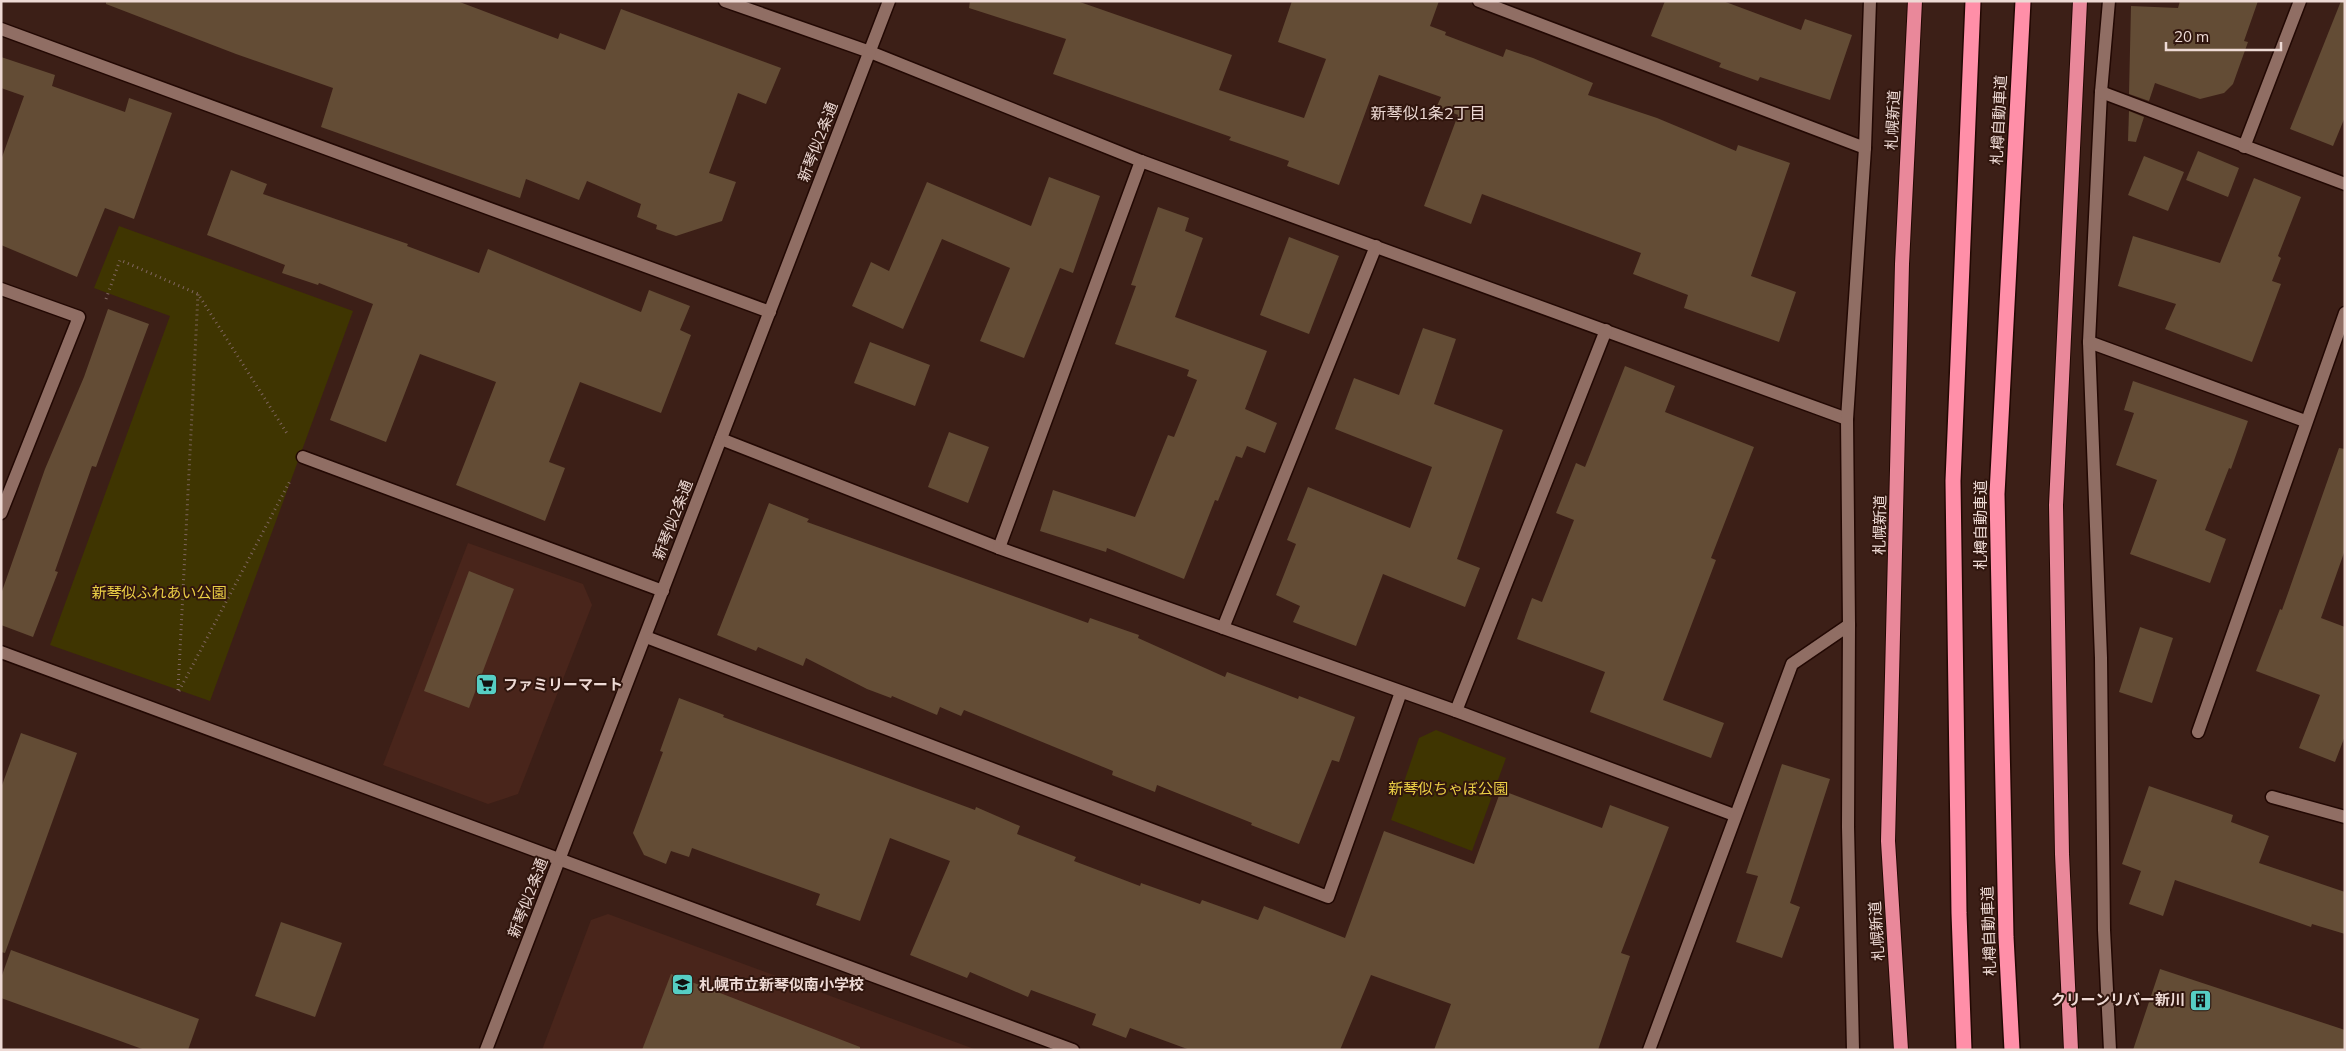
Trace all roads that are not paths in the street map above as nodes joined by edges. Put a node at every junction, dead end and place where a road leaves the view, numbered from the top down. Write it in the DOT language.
graph roads {
  1 [pos="725,1"];
  2 [pos="889,1"];
  3 [pos="1479,1"];
  4 [pos="1870,1"];
  5 [pos="1915,1"];
  6 [pos="1973,1"];
  7 [pos="2022,1"];
  8 [pos="2080,1"];
  9 [pos="2109,1"];
  10 [pos="2300,1"];
  11 [pos="1,29"];
  12 [pos="870,52"];
  13 [pos="2101,92"];
  14 [pos="2244,147"];
  15 [pos="1865,148"];
  16 [pos="1141,161"];
  17 [pos="2345,184"];
  18 [pos="1376,246"];
  19 [pos="1,289"];
  20 [pos="770,312"];
  21 [pos="2345,313"];
  22 [pos="1606,330"];
  23 [pos="2089,342"];
  24 [pos="1847,418"];
  25 [pos="2305,421"];
  26 [pos="721,439"];
  27 [pos="302,457"];
  28 [pos="1,513"];
  29 [pos="998,548"];
  30 [pos="663,591"];
  31 [pos="1850,625"];
  32 [pos="1223,628"];
  33 [pos="646,637"];
  34 [pos="1,652"];
  35 [pos="1401,692"];
  36 [pos="1456,711"];
  37 [pos="2198,732"];
  38 [pos="2272,797"];
  39 [pos="1734,816"];
  40 [pos="2345,817"];
  41 [pos="560,860"];
  42 [pos="486,1050"];
  43 [pos="1073,1050"];
  44 [pos="1649,1050"];
  45 [pos="1854,1050"];
  46 [pos="1901,1050"];
  47 [pos="1964,1050"];
  48 [pos="2012,1050"];
  49 [pos="2071,1050"];
  50 [pos="2110,1050"];
  1 -- 12 [label="street"];
  2 -- 12 [label="street, 新琴似2条通"];
  3 -- 15 [label="street"];
  4 -- 15 [label="street"];
  5 -- 46 [label="highway, 札幌新道"];
  6 -- 47 [label="highway, 札樽自動車道"];
  7 -- 48 [label="highway, 札樽自動車道"];
  8 -- 49 [label="highway"];
  9 -- 13 [label="street"];
  10 -- 14 [label="street"];
  11 -- 20 [label="street"];
  12 -- 16 [label="street"];
  12 -- 20 [label="street, 新琴似2条通"];
  13 -- 14 [label="street"];
  13 -- 23 [label="street"];
  14 -- 17 [label="street"];
  15 -- 24 [label="street"];
  16 -- 18 [label="street"];
  16 -- 29 [label="street"];
  18 -- 22 [label="street"];
  18 -- 32 [label="street"];
  19 -- 28 [label="street"];
  20 -- 26 [label="street, 新琴似2条通"];
  21 -- 25 [label="street"];
  22 -- 24 [label="street"];
  22 -- 36 [label="street"];
  23 -- 25 [label="street"];
  23 -- 50 [label="street"];
  24 -- 31 [label="street"];
  25 -- 37 [label="street"];
  26 -- 29 [label="street"];
  26 -- 30 [label="street, 新琴似2条通"];
  27 -- 30 [label="street"];
  29 -- 32 [label="street"];
  30 -- 33 [label="street, 新琴似2条通"];
  31 -- 39 [label="street"];
  31 -- 45 [label="street"];
  32 -- 35 [label="street"];
  33 -- 35 [label="street"];
  33 -- 41 [label="street, 新琴似2条通"];
  34 -- 41 [label="street"];
  35 -- 36 [label="street"];
  36 -- 39 [label="street"];
  38 -- 40 [label="street"];
  39 -- 44 [label="street"];
  41 -- 42 [label="street, 新琴似2条通"];
  41 -- 43 [label="street"];
}
